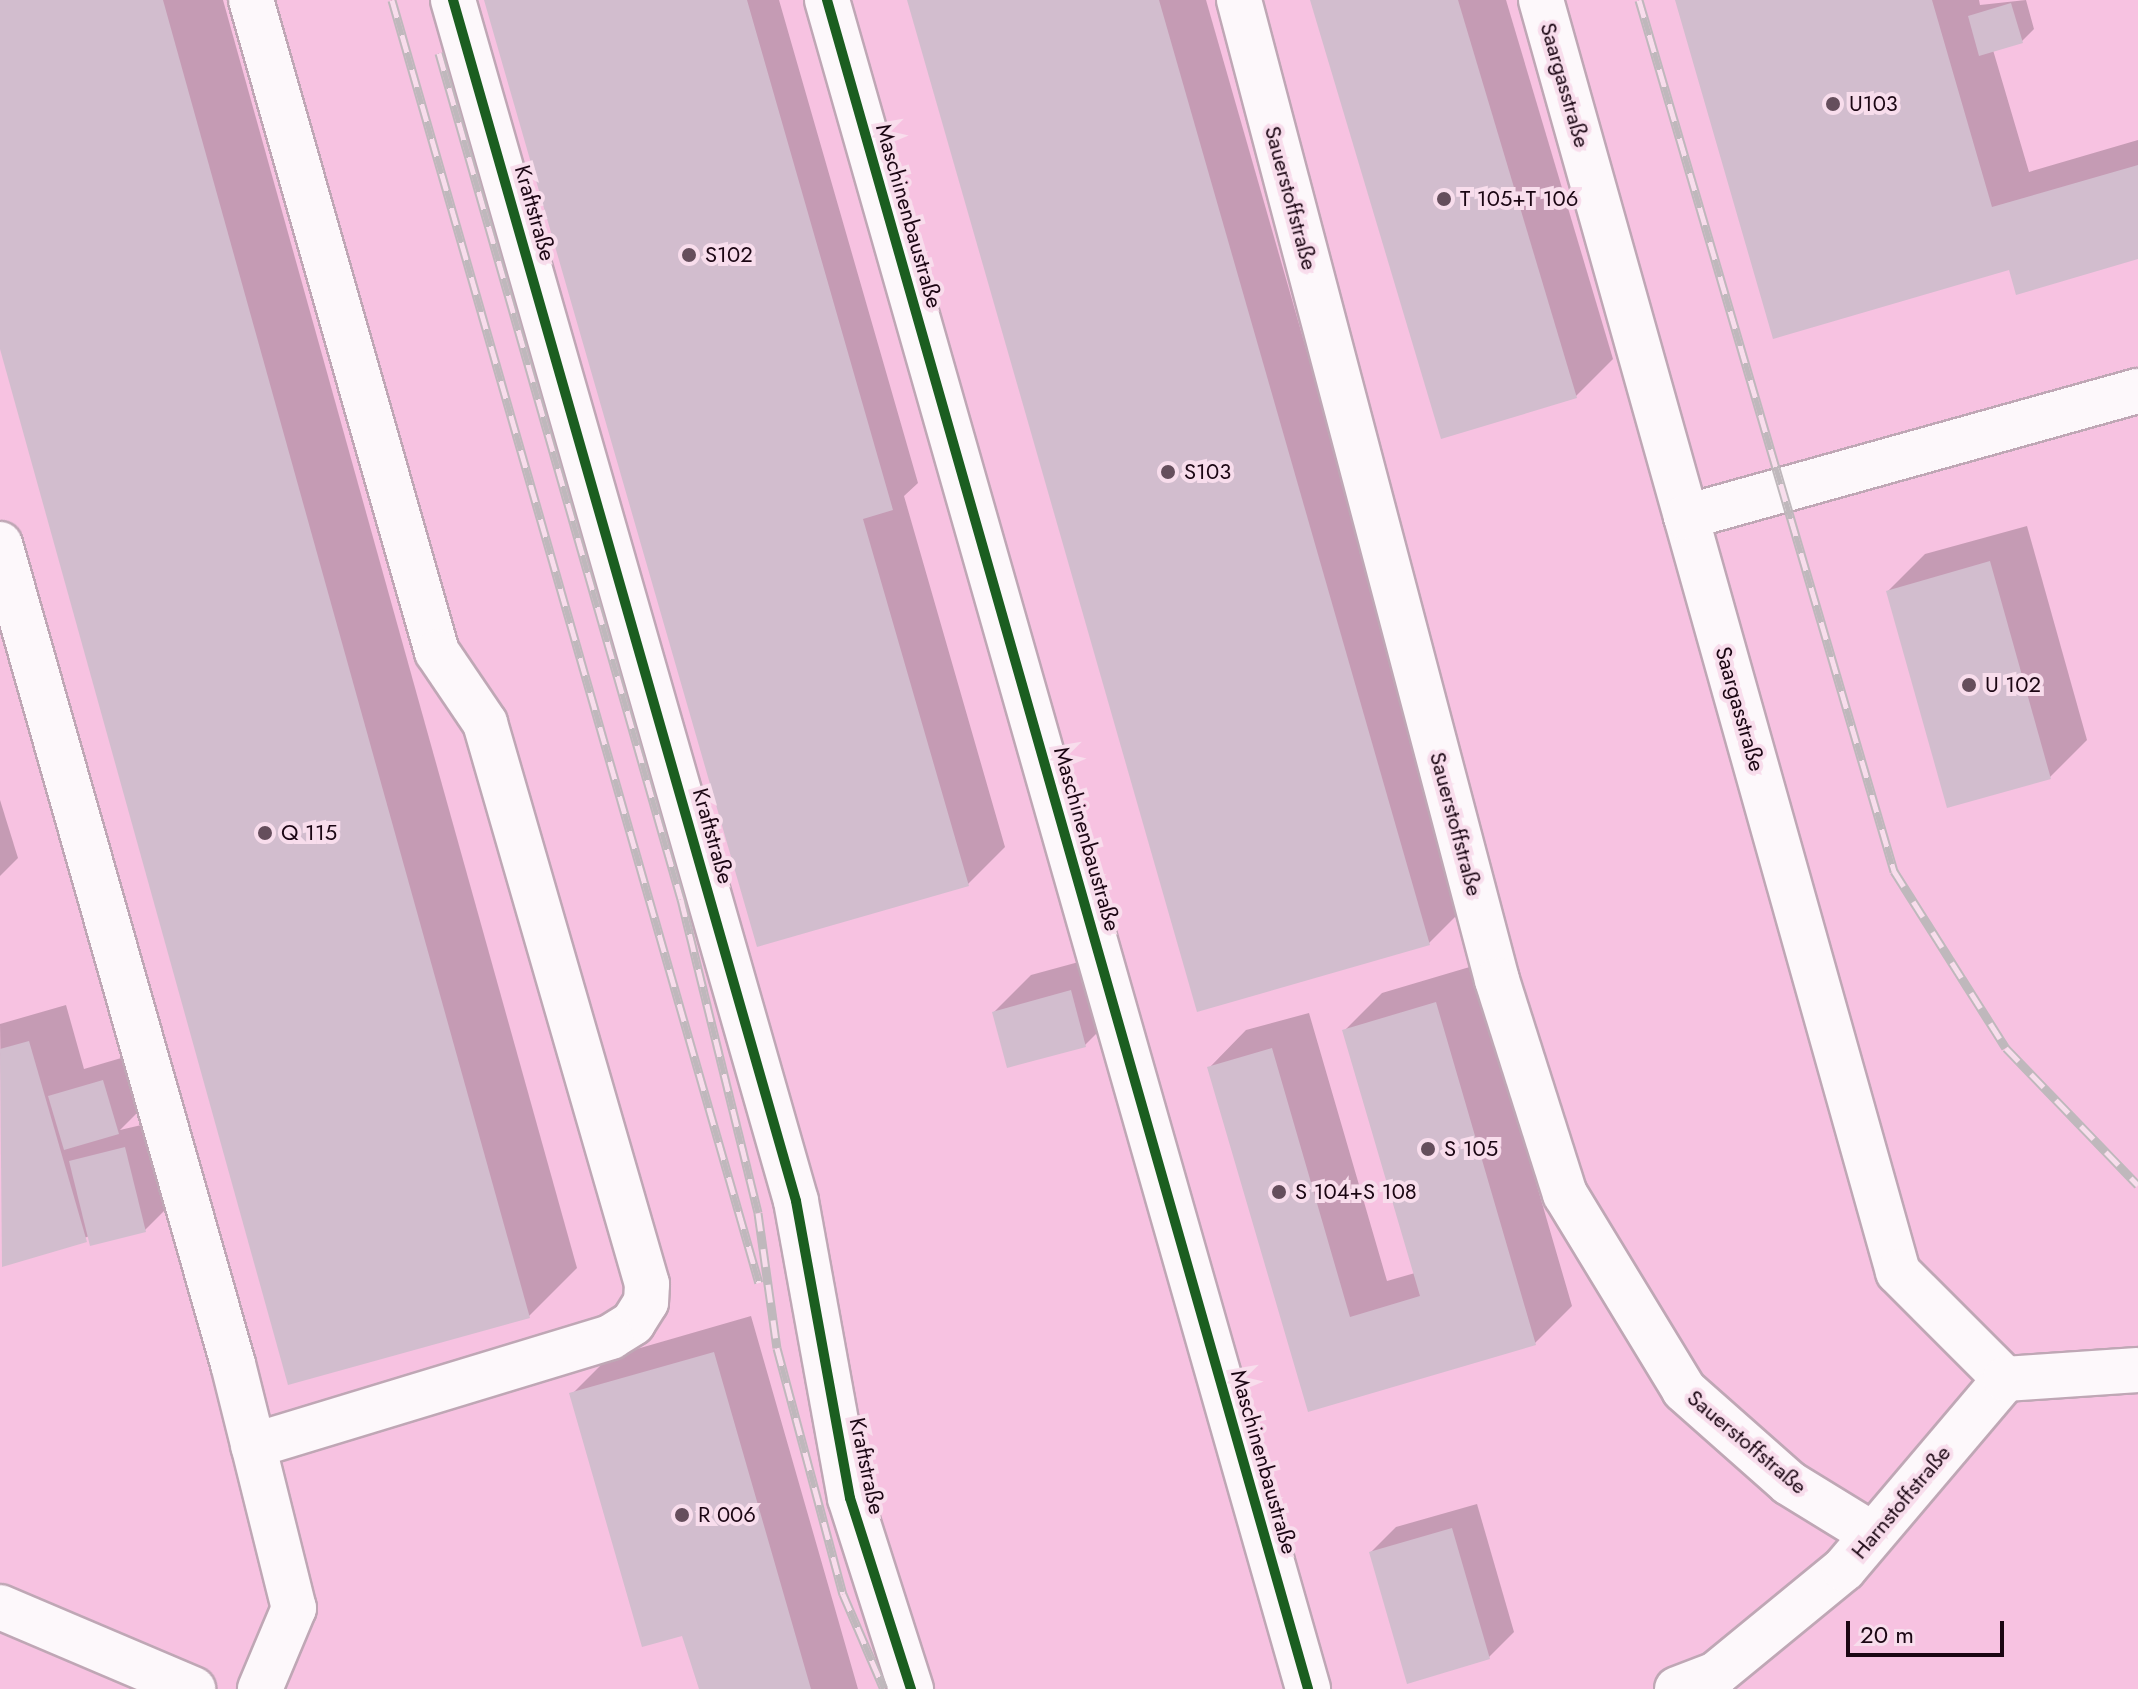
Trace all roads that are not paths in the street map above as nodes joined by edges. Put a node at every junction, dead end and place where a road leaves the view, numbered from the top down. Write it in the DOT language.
graph roads {
  1 [pos="251,0"];
  2 [pos="453,0"];
  3 [pos="827,0"];
  4 [pos="1239,0"];
  5 [pos="1541,0"];
  6 [pos="2138,391"];
  7 [pos="1686,517"];
  8 [pos="0,544"];
  9 [pos="2138,1370"];
  10 [pos="2005,1379"];
  11 [pos="253,1446"];
  12 [pos="1872,1534"];
  13 [pos="0,1607"];
  14 [pos="193,1689"];
  15 [pos="260,1689"];
  16 [pos="911,1689"];
  17 [pos="1308,1689"];
  18 [pos="1677,1689"];
  1 -- 11 [label="street"];
  2 -- 16 [label="street, Kraftstraße"];
  3 -- 17 [label="street, Maschinenbaustraße"];
  4 -- 12 [label="street, Sauerstoffstraße"];
  5 -- 7 [label="street, Saargasstraße"];
  6 -- 7 [label="street"];
  7 -- 10 [label="street, Saargasstraße"];
  8 -- 11 [label="street"];
  9 -- 10 [label="street"];
  10 -- 12 [label="street, Harnstoffstraße"];
  11 -- 15 [label="street"];
  12 -- 18 [label="street, Harnstoffstraße"];
  13 -- 14 [label="street"];
}
